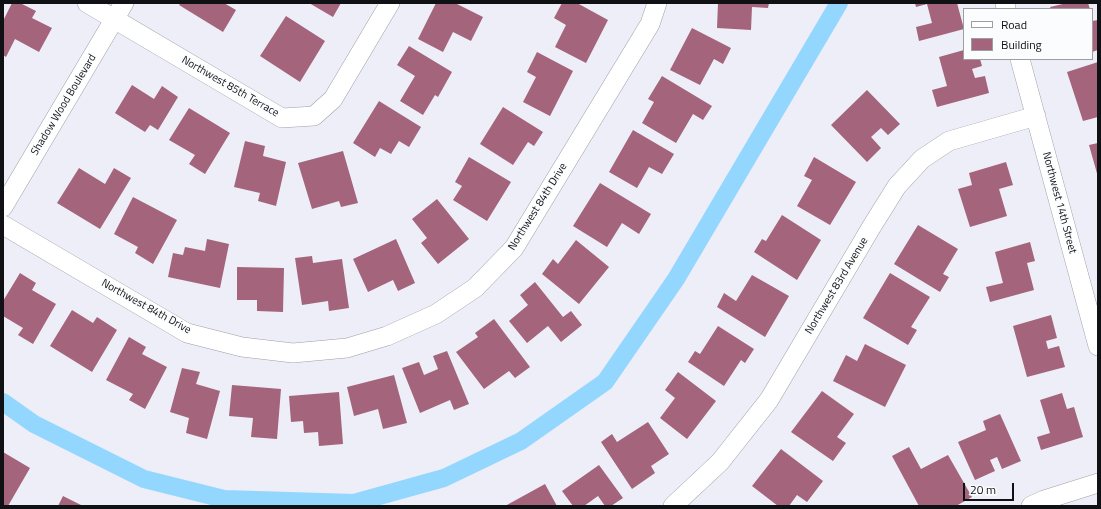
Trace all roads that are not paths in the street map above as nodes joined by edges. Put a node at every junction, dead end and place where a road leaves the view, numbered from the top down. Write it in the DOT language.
graph roads {
  1 [pos="86,3"];
  2 [pos="124,3"];
  3 [pos="390,3"];
  4 [pos="657,3"];
  5 [pos="114,20"];
  6 [pos="1020,60"];
  7 [pos="1036,116"];
  8 [pos="3,207"];
  9 [pos="3,225"];
  10 [pos="1098,346"];
  11 [pos="1098,483"];
  12 [pos="673,506"];
  13 [pos="1031,506"];
  1 -- 5 [label="street, Northwest 85th Terrace"];
  2 -- 5 [label="street, Shadow Wood Boulevard"];
  3 -- 5 [label="street, Northwest 85th Terrace"];
  4 -- 9 [label="street, Northwest 84th Drive"];
  5 -- 8 [label="street, Shadow Wood Boulevard"];
  6 -- 7 [label="street, Northwest 14th Street"];
  7 -- 10 [label="street, Northwest 14th Street"];
  7 -- 12 [label="street, Northwest 83rd Avenue"];
  11 -- 13 [label="street"];
}
